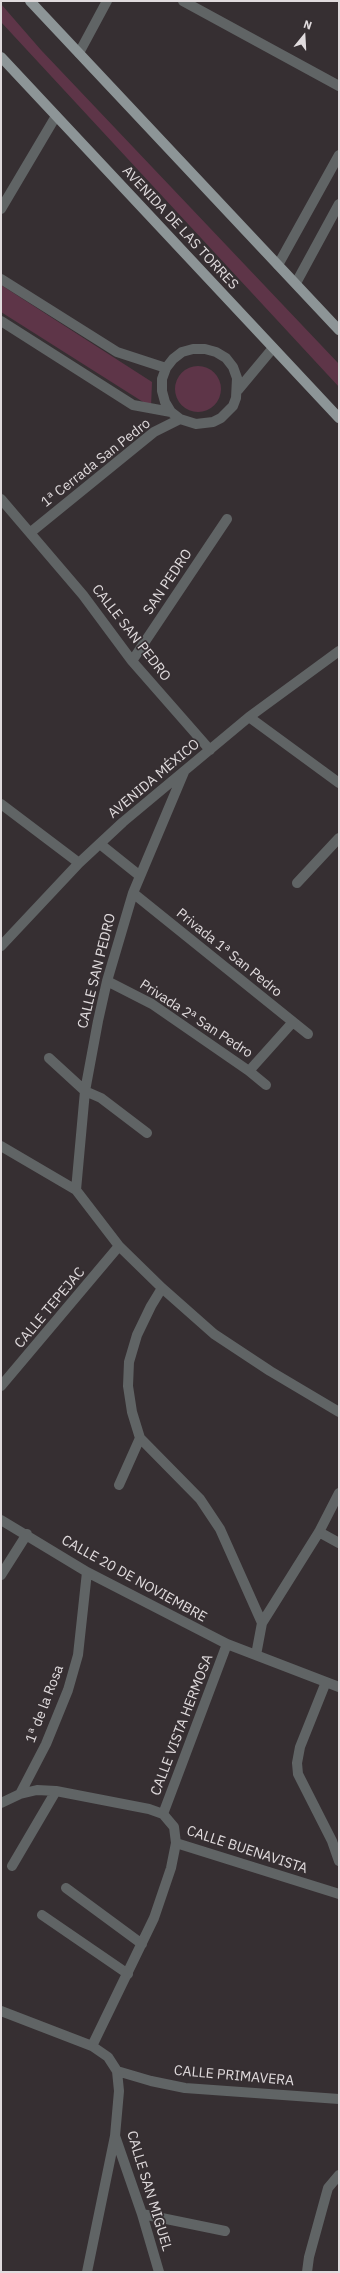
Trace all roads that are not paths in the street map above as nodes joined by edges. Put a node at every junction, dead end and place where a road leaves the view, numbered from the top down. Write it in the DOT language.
graph roads {
  1 [pos="30,1"];
  2 [pos="107,1"];
  3 [pos="183,1"];
  4 [pos="79,53"];
  5 [pos="1,57"];
  6 [pos="339,86"];
  7 [pos="56,116"];
  8 [pos="339,155"];
  9 [pos="339,204"];
  10 [pos="1,209"];
  11 [pos="336,216"];
  12 [pos="278,265"];
  13 [pos="1,279"];
  14 [pos="296,284"];
  15 [pos="1,321"];
  16 [pos="339,330"];
  17 [pos="273,348"];
  18 [pos="166,368"];
  19 [pos="238,390"];
  20 [pos="171,412"];
  21 [pos="339,418"];
  22 [pos="180,419"];
  23 [pos="1,499"];
  24 [pos="227,518"];
  25 [pos="31,532"];
  26 [pos="339,651"];
  27 [pos="132,661"];
  28 [pos="249,717"];
  29 [pos="210,750"];
  30 [pos="185,770"];
  31 [pos="339,783"];
  32 [pos="1,804"];
  33 [pos="339,838"];
  34 [pos="100,844"];
  35 [pos="79,864"];
  36 [pos="140,876"];
  37 [pos="298,883"];
  38 [pos="133,893"];
  39 [pos="1,946"];
  40 [pos="107,981"];
  41 [pos="292,1023"];
  42 [pos="308,1034"];
  43 [pos="49,1058"];
  44 [pos="249,1071"];
  45 [pos="266,1085"];
  46 [pos="85,1091"];
  47 [pos="147,1133"];
  48 [pos="1,1146"];
  49 [pos="76,1190"];
  50 [pos="119,1246"];
  51 [pos="162,1288"];
  52 [pos="2,1382"];
  53 [pos="339,1412"];
  54 [pos="140,1438"];
  55 [pos="119,1485"];
  56 [pos="339,1493"];
  57 [pos="1,1520"];
  58 [pos="319,1532"];
  59 [pos="27,1534"];
  60 [pos="339,1543"];
  61 [pos="88,1572"];
  62 [pos="1,1576"];
  63 [pos="262,1623"];
  64 [pos="227,1644"];
  65 [pos="256,1655"];
  66 [pos="326,1682"];
  67 [pos="339,1687"];
  68 [pos="56,1791"];
  69 [pos="20,1794"];
  70 [pos="1,1803"];
  71 [pos="163,1814"];
  72 [pos="176,1843"];
  73 [pos="339,1861"];
  74 [pos="12,1866"];
  75 [pos="66,1888"];
  76 [pos="339,1894"];
  77 [pos="42,1915"];
  78 [pos="142,1944"];
  79 [pos="128,1974"];
  80 [pos="1,2011"];
  81 [pos="92,2046"];
  82 [pos="117,2071"];
  83 [pos="339,2099"];
  84 [pos="115,2136"];
  85 [pos="339,2175"];
  86 [pos="142,2214"];
  87 [pos="225,2231"];
  88 [pos="87,2272"];
  89 [pos="159,2272"];
  90 [pos="307,2272"];
  1 -- 4 [label="main road"];
  2 -- 4 [label="street"];
  3 -- 6 [label="street"];
  4 -- 12 [label="main road"];
  5 -- 7 [label="main road, AVENIDA DE LAS TORRES"];
  7 -- 10 [label="street"];
  7 -- 17 [label="main road, AVENIDA DE LAS TORRES"];
  8 -- 12 [label="street"];
  9 -- 11 [label="street"];
  11 -- 14 [label="street"];
  12 -- 14 [label="main road"];
  13 -- 18 [label="street"];
  14 -- 16 [label="main road"];
  15 -- 20 [label="street"];
  17 -- 19 [label="street"];
  17 -- 21 [label="main road, AVENIDA DE LAS TORRES"];
  18 -- 19 [label="street"];
  18 -- 20 [label="street"];
  19 -- 22 [label="street"];
  20 -- 22 [label="street"];
  22 -- 25 [label="street, 1ª Cerrada San Pedro"];
  23 -- 25 [label="street, CALLE SAN PEDRO"];
  24 -- 27 [label="street, SAN PEDRO"];
  25 -- 27 [label="street, CALLE SAN PEDRO"];
  26 -- 28 [label="street, AVENIDA MÉXICO"];
  27 -- 29 [label="street, CALLE SAN PEDRO"];
  28 -- 29 [label="street, AVENIDA MÉXICO"];
  28 -- 31 [label="street"];
  29 -- 30 [label="street, AVENIDA MÉXICO"];
  30 -- 34 [label="street, AVENIDA MÉXICO"];
  30 -- 36 [label="street, CALLE SAN PEDRO"];
  32 -- 35 [label="street"];
  33 -- 37 [label="street"];
  34 -- 35 [label="street, AVENIDA MÉXICO"];
  34 -- 36 [label="street"];
  35 -- 39 [label="street, AVENIDA MÉXICO"];
  36 -- 38 [label="street, CALLE SAN PEDRO"];
  38 -- 40 [label="street, CALLE SAN PEDRO"];
  38 -- 41 [label="street, Privada 1ª San Pedro"];
  40 -- 44 [label="street, Privada 2ª San Pedro"];
  40 -- 46 [label="street, CALLE SAN PEDRO"];
  41 -- 42 [label="street, Privada 1ª San Pedro"];
  41 -- 44 [label="street"];
  43 -- 46 [label="street"];
  44 -- 45 [label="street, Privada 2ª San Pedro"];
  46 -- 47 [label="street"];
  46 -- 49 [label="street, CALLE SAN PEDRO"];
  48 -- 49 [label="street"];
  49 -- 50 [label="street"];
  50 -- 51 [label="street"];
  50 -- 52 [label="street, CALLE TEPEJAC"];
  51 -- 53 [label="street"];
  51 -- 54 [label="street"];
  54 -- 55 [label="street"];
  54 -- 63 [label="street"];
  56 -- 58 [label="street"];
  57 -- 59 [label="street, CALLE 20 DE NOVIEMBRE"];
  58 -- 60 [label="street"];
  58 -- 63 [label="street"];
  59 -- 61 [label="street, CALLE 20 DE NOVIEMBRE"];
  59 -- 62 [label="street"];
  61 -- 64 [label="street, CALLE 20 DE NOVIEMBRE"];
  61 -- 69 [label="street, 1ª de la Rosa"];
  63 -- 65 [label="street"];
  64 -- 65 [label="street, CALLE 20 DE NOVIEMBRE"];
  64 -- 71 [label="street, CALLE VISTA HERMOSA"];
  65 -- 66 [label="street, CALLE 20 DE NOVIEMBRE"];
  66 -- 67 [label="street, CALLE 20 DE NOVIEMBRE"];
  66 -- 73 [label="street"];
  68 -- 69 [label="street"];
  68 -- 71 [label="street"];
  68 -- 74 [label="street"];
  69 -- 70 [label="street"];
  71 -- 72 [label="street, CALLE BUENAVISTA"];
  72 -- 76 [label="street, CALLE BUENAVISTA"];
  72 -- 78 [label="street"];
  75 -- 78 [label="street"];
  77 -- 79 [label="street"];
  78 -- 79 [label="street"];
  79 -- 81 [label="street"];
  80 -- 81 [label="street"];
  81 -- 82 [label="street"];
  82 -- 83 [label="street, CALLE PRIMAVERA"];
  82 -- 84 [label="street, CALLE SAN MIGUEL"];
  84 -- 86 [label="street, CALLE SAN MIGUEL"];
  84 -- 88 [label="street"];
  85 -- 90 [label="street"];
  86 -- 87 [label="street"];
  86 -- 89 [label="street, CALLE SAN MIGUEL"];
}
